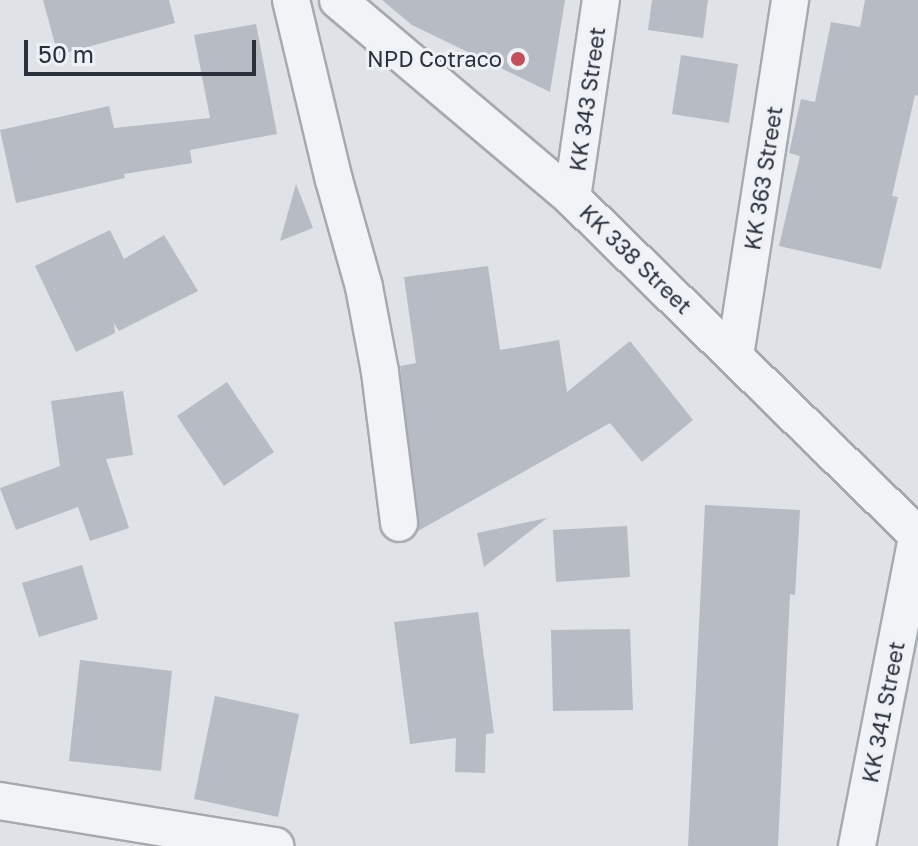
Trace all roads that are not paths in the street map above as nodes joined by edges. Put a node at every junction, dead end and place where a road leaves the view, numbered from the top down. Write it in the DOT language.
graph roads {
  1 [pos="291,0"];
  2 [pos="338,0"];
  3 [pos="601,0"];
  4 [pos="790,0"];
  5 [pos="572,198"];
  6 [pos="735,356"];
  7 [pos="399,523"];
  8 [pos="918,533"];
  9 [pos="0,801"];
  10 [pos="275,846"];
  11 [pos="857,846"];
  1 -- 7 [label="street"];
  2 -- 5 [label="street, KK 338 Street"];
  3 -- 5 [label="street, KK 343 Street"];
  4 -- 6 [label="street, KK 363 Street"];
  5 -- 6 [label="street, KK 338 Street"];
  6 -- 8 [label="street, KK 338 Street"];
  8 -- 11 [label="street, KK 341 Street"];
  9 -- 10 [label="street"];
}
